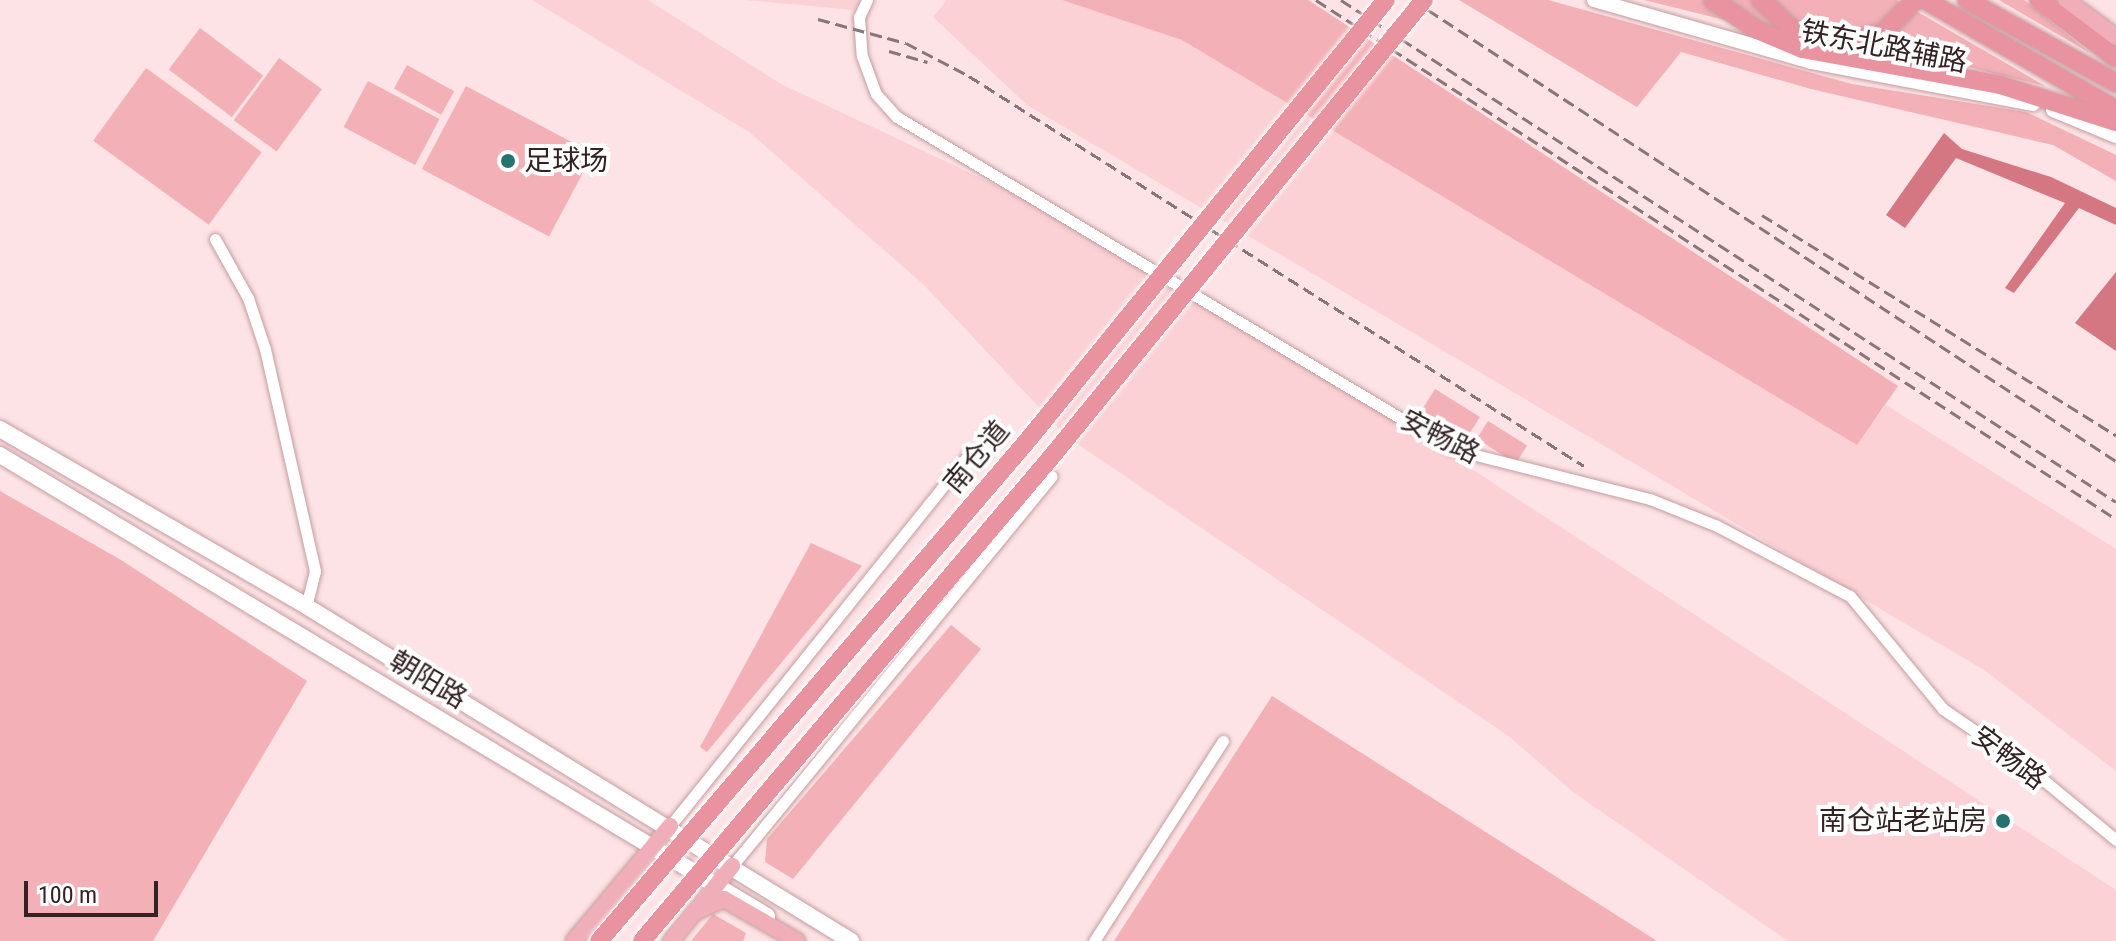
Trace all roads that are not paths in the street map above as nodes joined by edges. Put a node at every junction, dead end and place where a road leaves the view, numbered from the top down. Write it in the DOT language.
graph roads {
  1 [pos="867,0"];
  2 [pos="1386,0"];
  3 [pos="1424,0"];
  4 [pos="1437,0"];
  5 [pos="1594,0"];
  6 [pos="1713,0"];
  7 [pos="1761,0"];
  8 [pos="1915,0"];
  9 [pos="1925,0"];
  10 [pos="1967,0"];
  11 [pos="2039,0"];
  12 [pos="2066,0"];
  13 [pos="1409,20"];
  14 [pos="2116,37"];
  15 [pos="2116,58"];
  16 [pos="2116,83"];
  17 [pos="2116,110"];
  18 [pos="2116,122"];
  19 [pos="2116,136"];
  20 [pos="215,239"];
  21 [pos="0,429"];
  22 [pos="972,450"];
  23 [pos="0,455"];
  24 [pos="1052,476"];
  25 [pos="175,531"];
  26 [pos="162,552"];
  27 [pos="306,606"];
  28 [pos="1223,741"];
  29 [pos="670,826"];
  30 [pos="2116,840"];
  31 [pos="654,844"];
  32 [pos="732,866"];
  33 [pos="718,884"];
  34 [pos="695,912"];
  35 [pos="574,941"];
  36 [pos="599,941"];
  37 [pos="642,941"];
  38 [pos="671,941"];
  39 [pos="797,941"];
  40 [pos="805,941"];
  41 [pos="851,941"];
  42 [pos="1094,941"];
  1 -- 30 [label="street, 安畅路"];
  2 -- 36 [label="highway, 南仓道, bridge"];
  3 -- 13 [label="highway, bridge"];
  4 -- 13 [label="highway, bridge"];
  5 -- 19 [label="street, 铁东北路辅路"];
  6 -- 18 [label="highway"];
  7 -- 8 [label="highway"];
  9 -- 17 [label="highway"];
  10 -- 16 [label="highway"];
  11 -- 15 [label="highway"];
  12 -- 14 [label="main road"];
  13 -- 37 [label="highway, 南仓道, bridge"];
  20 -- 27 [label="street"];
  21 -- 25 [label="main road, 朝阳路"];
  22 -- 29 [label="street"];
  23 -- 26 [label="main road, 朝阳路"];
  24 -- 32 [label="street"];
  25 -- 26 [label="main road"];
  25 -- 27 [label="main road, 朝阳路"];
  26 -- 31 [label="main road, 朝阳路"];
  27 -- 29 [label="main road, 朝阳路"];
  28 -- 42 [label="street"];
  29 -- 31 [label="main road"];
  29 -- 32 [label="main road, 朝阳路"];
  31 -- 33 [label="main road, 朝阳路"];
  31 -- 35 [label="main road"];
  32 -- 33 [label="main road"];
  32 -- 41 [label="main road, 朝阳路"];
  33 -- 34 [label="main road"];
  33 -- 40 [label="main road, 朝阳路"];
  34 -- 38 [label="main road"];
  34 -- 39 [label="main road"];
}
